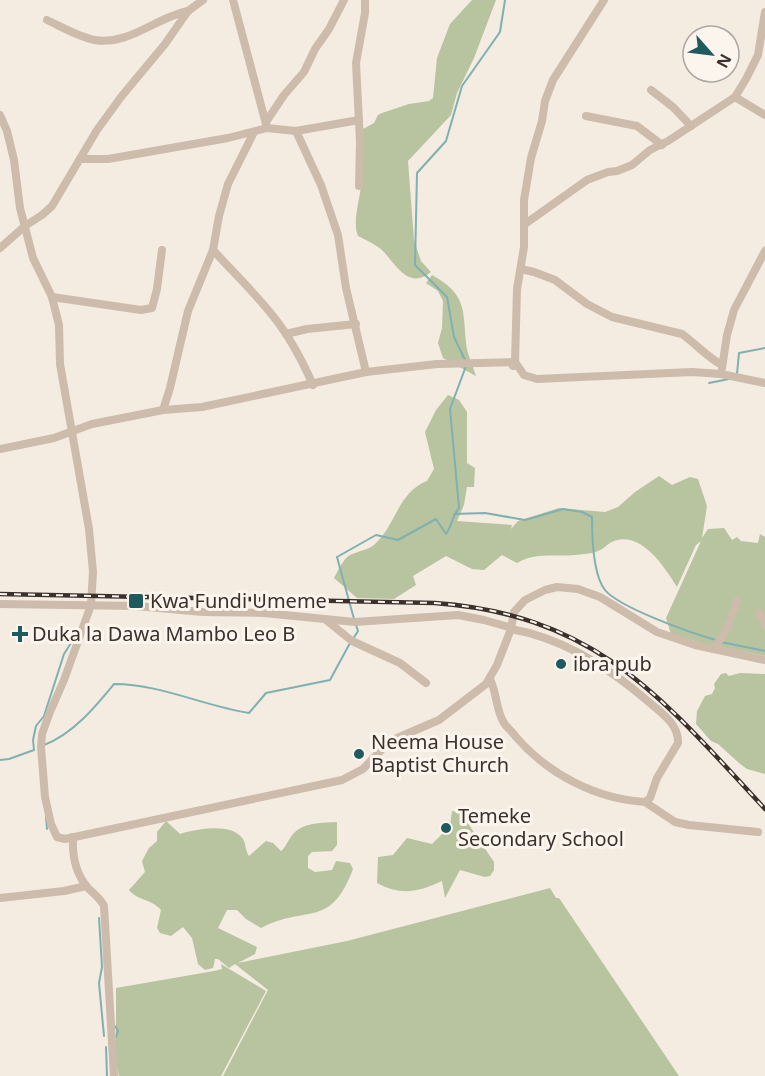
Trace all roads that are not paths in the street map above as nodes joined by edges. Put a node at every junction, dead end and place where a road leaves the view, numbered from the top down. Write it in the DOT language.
graph roads {
  1 [pos="202,0"];
  2 [pos="233,0"];
  3 [pos="344,0"];
  4 [pos="365,0"];
  5 [pos="604,0"];
  6 [pos="188,11"];
  7 [pos="765,12"];
  8 [pos="47,20"];
  9 [pos="651,90"];
  10 [pos="735,97"];
  11 [pos="0,115"];
  12 [pos="765,115"];
  13 [pos="586,116"];
  14 [pos="359,120"];
  15 [pos="266,125"];
  16 [pos="691,126"];
  17 [pos="296,130"];
  18 [pos="254,132"];
  19 [pos="662,145"];
  20 [pos="80,159"];
  21 [pos="359,186"];
  22 [pos="525,224"];
  23 [pos="25,226"];
  24 [pos="0,248"];
  25 [pos="162,250"];
  26 [pos="213,250"];
  27 [pos="765,251"];
  28 [pos="521,270"];
  29 [pos="52,297"];
  30 [pos="356,324"];
  31 [pos="286,334"];
  32 [pos="514,364"];
  33 [pos="722,370"];
  34 [pos="366,372"];
  35 [pos="765,383"];
  36 [pos="313,384"];
  37 [pos="162,410"];
  38 [pos="71,431"];
  39 [pos="0,449"];
  40 [pos="737,601"];
  41 [pos="0,604"];
  42 [pos="92,605"];
  43 [pos="759,613"];
  44 [pos="325,619"];
  45 [pos="765,626"];
  46 [pos="512,629"];
  47 [pos="713,649"];
  48 [pos="765,660"];
  49 [pos="490,679"];
  50 [pos="426,683"];
  51 [pos="645,802"];
  52 [pos="758,832"];
  53 [pos="73,837"];
  54 [pos="86,886"];
  55 [pos="0,898"];
  56 [pos="114,1076"];
  1 -- 6 [label="street"];
  2 -- 15 [label="street"];
  3 -- 15 [label="street"];
  4 -- 14 [label="street"];
  5 -- 22 [label="street"];
  6 -- 8 [label="street"];
  6 -- 20 [label="street"];
  7 -- 10 [label="street"];
  9 -- 16 [label="street"];
  10 -- 12 [label="street"];
  10 -- 16 [label="street"];
  11 -- 23 [label="street"];
  13 -- 19 [label="street"];
  14 -- 17 [label="street"];
  14 -- 21 [label="street"];
  15 -- 17 [label="street"];
  15 -- 18 [label="street"];
  16 -- 19 [label="street"];
  17 -- 30 [label="street"];
  18 -- 20 [label="street"];
  18 -- 26 [label="street"];
  19 -- 22 [label="street"];
  20 -- 23 [label="street"];
  22 -- 28 [label="street"];
  23 -- 24 [label="street"];
  23 -- 29 [label="street"];
  25 -- 29 [label="street"];
  26 -- 31 [label="street"];
  26 -- 37 [label="street"];
  27 -- 33 [label="street"];
  28 -- 32 [label="street"];
  28 -- 33 [label="street"];
  29 -- 38 [label="street"];
  30 -- 31 [label="street"];
  30 -- 34 [label="street"];
  31 -- 36 [label="street"];
  32 -- 33 [label="street"];
  32 -- 34 [label="street"];
  33 -- 35 [label="street"];
  34 -- 36 [label="street"];
  36 -- 37 [label="street"];
  37 -- 38 [label="street"];
  38 -- 39 [label="street"];
  38 -- 42 [label="street"];
  40 -- 47 [label="street"];
  41 -- 42 [label="street"];
  42 -- 44 [label="street"];
  42 -- 53 [label="street"];
  43 -- 45 [label="street"];
  44 -- 46 [label="street"];
  44 -- 50 [label="street"];
  46 -- 47 [label="street"];
  46 -- 49 [label="street"];
  46 -- 51 [label="street"];
  47 -- 48 [label="street"];
  49 -- 51 [label="street"];
  49 -- 53 [label="street"];
  51 -- 52 [label="street"];
  53 -- 54 [label="street"];
  54 -- 55 [label="street"];
  54 -- 56 [label="street"];
}
